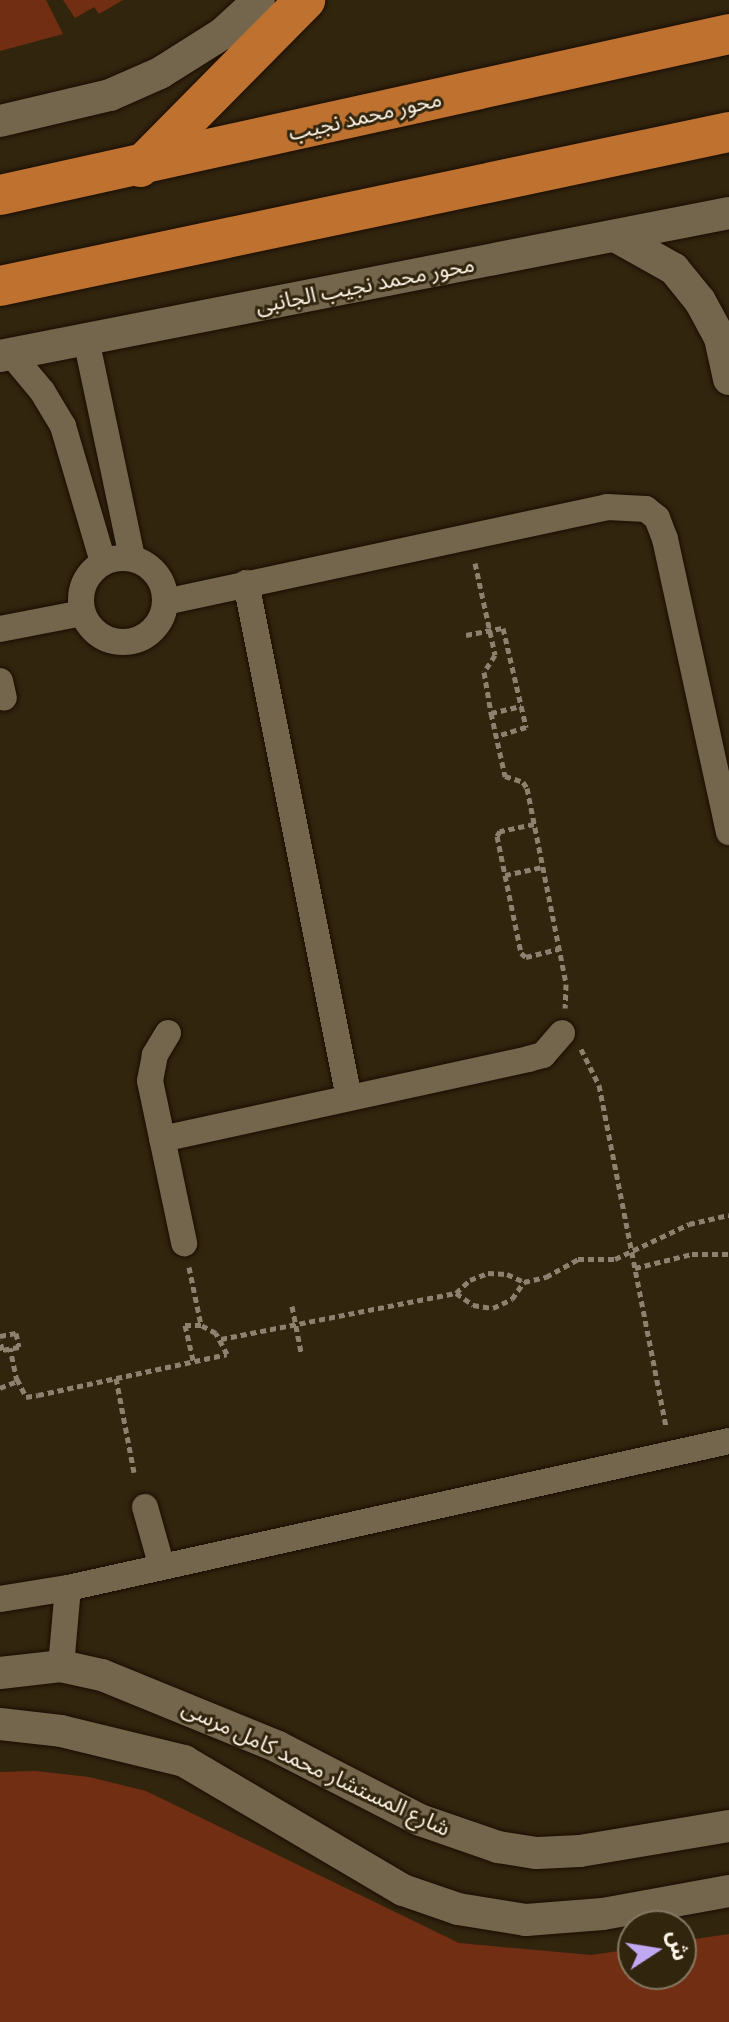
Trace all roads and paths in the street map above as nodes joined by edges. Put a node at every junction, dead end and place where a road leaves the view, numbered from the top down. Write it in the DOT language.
graph roads {
  1 [pos="259,0"];
  2 [pos="305,0"];
  3 [pos="729,34"];
  4 [pos="0,121"];
  5 [pos="729,132"];
  6 [pos="140,167"];
  7 [pos="0,195"];
  8 [pos="729,213"];
  9 [pos="617,237"];
  10 [pos="0,286"];
  11 [pos="86,339"];
  12 [pos="6,355"];
  13 [pos="729,379"];
  14 [pos="470,538"];
  15 [pos="132,558"];
  16 [pos="103,562"];
  17 [pos="246,583"];
  18 [pos="165,602"];
  19 [pos="82,613"];
  20 [pos="0,629"];
  21 [pos="489,631"];
  22 [pos="466,635"];
  23 [pos="521,706"];
  24 [pos="491,713"];
  25 [pos="496,736"];
  26 [pos="534,824"];
  27 [pos="729,832"];
  28 [pos="543,867"];
  29 [pos="505,875"];
  30 [pos="559,949"];
  31 [pos="168,1033"];
  32 [pos="562,1033"];
  33 [pos="349,1098"];
  34 [pos="162,1139"];
  35 [pos="729,1215"];
  36 [pos="184,1243"];
  37 [pos="631,1250"];
  38 [pos="729,1254"];
  39 [pos="635,1268"];
  40 [pos="524,1282"];
  41 [pos="456,1293"];
  42 [pos="292,1306"];
  43 [pos="296,1324"];
  44 [pos="0,1325"];
  45 [pos="201,1325"];
  46 [pos="1,1337"];
  47 [pos="221,1339"];
  48 [pos="10,1348"];
  49 [pos="301,1352"];
  50 [pos="193,1361"];
  51 [pos="116,1378"];
  52 [pos="17,1379"];
  53 [pos="0,1388"];
  54 [pos="729,1441"];
  55 [pos="671,1452"];
  56 [pos="134,1472"];
  57 [pos="145,1507"];
  58 [pos="162,1567"];
  59 [pos="68,1588"];
  60 [pos="0,1599"];
  61 [pos="61,1666"];
  62 [pos="0,1673"];
  63 [pos="0,1724"];
  64 [pos="729,1826"];
  65 [pos="729,1891"];
  1 -- 4 [label="street"];
  2 -- 6 [label="main road"];
  3 -- 6 [label="main road, محور محمد نجيب"];
  5 -- 10 [label="main road"];
  6 -- 7 [label="main road, محور محمد نجيب"];
  8 -- 9 [label="street, محور محمد نجيب الجانبى"];
  9 -- 11 [label="street, محور محمد نجيب الجانبى"];
  9 -- 13 [label="street"];
  11 -- 12 [label="street, محور محمد نجيب الجانبى"];
  11 -- 15 [label="street"];
  12 -- 16 [label="street"];
  14 -- 17 [label="street"];
  14 -- 21 [label="path"];
  14 -- 27 [label="street"];
  15 -- 16 [label="street"];
  15 -- 18 [label="street"];
  16 -- 19 [label="street"];
  17 -- 18 [label="street"];
  17 -- 33 [label="street"];
  18 -- 19 [label="street"];
  19 -- 20 [label="street"];
  21 -- 22 [label="path"];
  21 -- 23 [label="path"];
  21 -- 24 [label="path"];
  23 -- 24 [label="path"];
  23 -- 25 [label="path"];
  24 -- 25 [label="path"];
  25 -- 26 [label="path"];
  26 -- 28 [label="path"];
  26 -- 29 [label="path"];
  28 -- 29 [label="path"];
  28 -- 30 [label="path"];
  29 -- 30 [label="path"];
  30 -- 32 [label="path"];
  31 -- 34 [label="street"];
  32 -- 33 [label="street"];
  32 -- 37 [label="path"];
  33 -- 34 [label="street"];
  34 -- 36 [label="street"];
  35 -- 37 [label="path"];
  36 -- 45 [label="path"];
  37 -- 39 [label="path"];
  37 -- 40 [label="path"];
  38 -- 39 [label="path"];
  39 -- 55 [label="path"];
  40 -- 41 [label="path"];
  40 -- 41 [label="path"];
  41 -- 43 [label="path"];
  42 -- 43 [label="path"];
  43 -- 47 [label="path"];
  43 -- 49 [label="path"];
  44 -- 46 [label="path"];
  45 -- 47 [label="path"];
  45 -- 50 [label="path"];
  46 -- 48 [label="path"];
  46 -- 48 [label="path"];
  47 -- 50 [label="path"];
  48 -- 52 [label="path"];
  50 -- 51 [label="path"];
  51 -- 52 [label="path"];
  51 -- 56 [label="path"];
  52 -- 53 [label="path"];
  54 -- 55 [label="street"];
  55 -- 58 [label="street"];
  57 -- 58 [label="street"];
  58 -- 59 [label="street"];
  59 -- 60 [label="street"];
  59 -- 61 [label="street"];
  61 -- 62 [label="street, شارع المستشار محمد كامل مرسى"];
  61 -- 64 [label="street, شارع المستشار محمد كامل مرسى"];
  63 -- 65 [label="street"];
}
